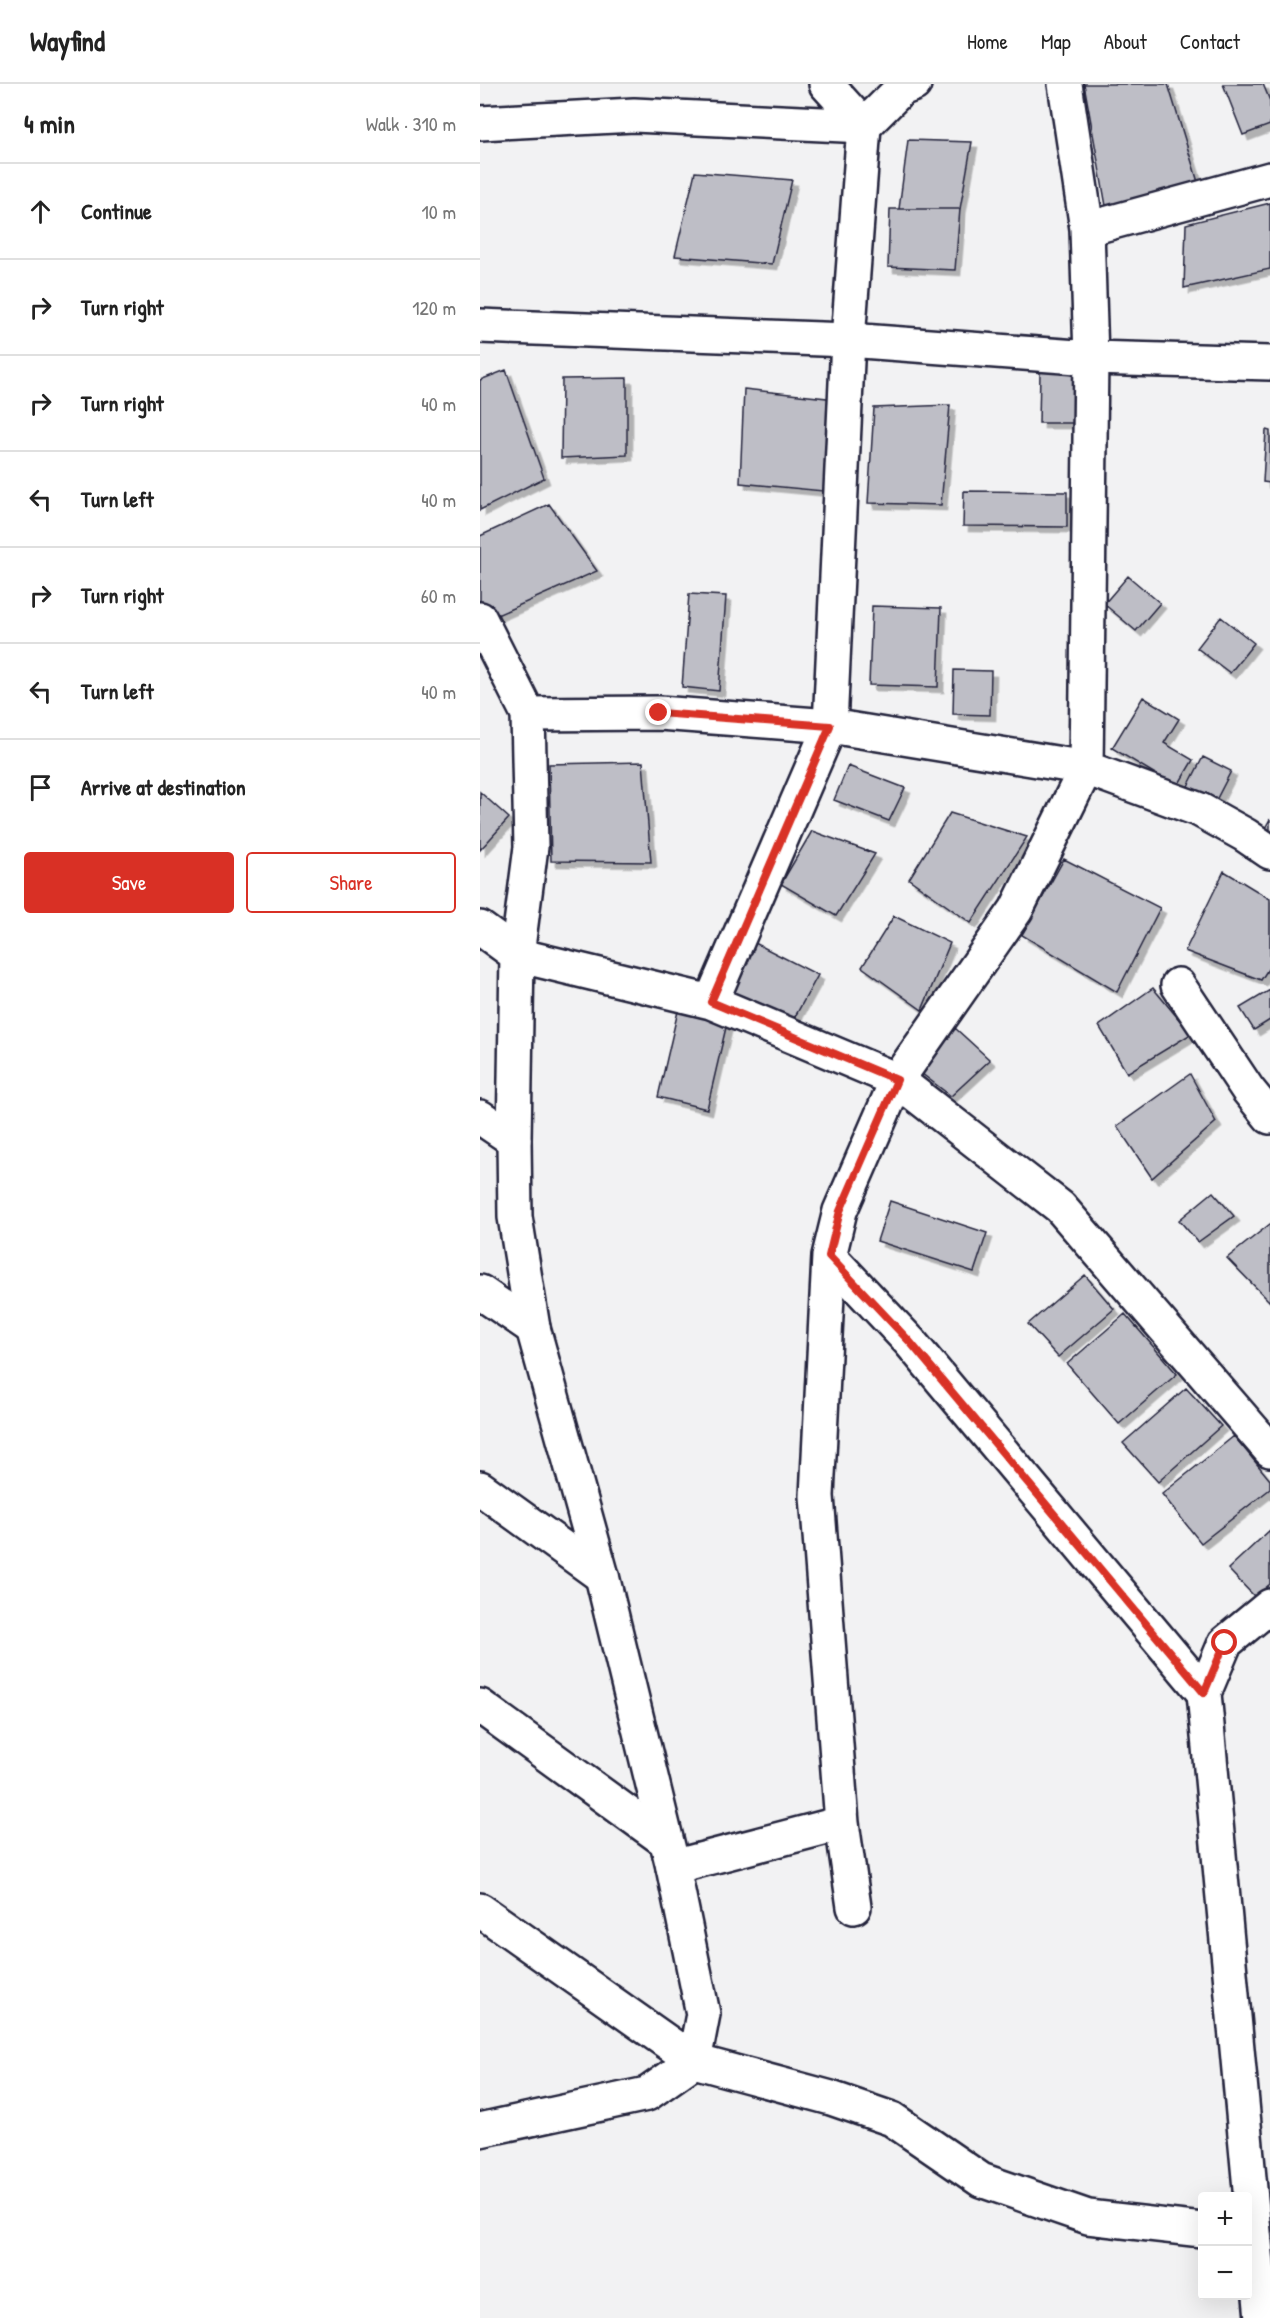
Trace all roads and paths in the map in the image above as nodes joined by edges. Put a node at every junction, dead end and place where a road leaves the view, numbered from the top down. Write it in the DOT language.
graph roads {
  1 [pos="826,84"];
  2 [pos="914,84"];
  3 [pos="1065,84"];
  4 [pos="480,123"];
  5 [pos="864,126"];
  6 [pos="1270,179"];
  7 [pos="1087,229"];
  8 [pos="480,326"];
  9 [pos="848,340"];
  10 [pos="1091,358"];
  11 [pos="1270,363"];
  12 [pos="480,619"];
  13 [pos="528,714"];
  14 [pos="830,726"];
  15 [pos="1086,768"];
  16 [pos="1270,852"];
  17 [pos="480,928"];
  18 [pos="517,955"];
  19 [pos="1178,985"];
  20 [pos="711,1002"];
  21 [pos="897,1080"];
  22 [pos="1270,1117"];
  23 [pos="480,1118"];
  24 [pos="514,1140"];
  25 [pos="829,1256"];
  26 [pos="480,1292"];
  27 [pos="533,1328"];
  28 [pos="1270,1450"];
  29 [pos="480,1488"];
  30 [pos="602,1576"];
  31 [pos="1270,1606"];
  32 [pos="1204,1693"];
  33 [pos="480,1706"];
  34 [pos="843,1823"];
  35 [pos="670,1854"];
  36 [pos="854,1907"];
  37 [pos="480,1910"];
  38 [pos="694,2061"];
  39 [pos="480,2130"];
  40 [pos="1247,2192"];
  41 [pos="1198,2229"];
  42 [pos="1252,2243"];
  43 [pos="1262,2318"];
  1 -- 5 [label="street"];
  2 -- 5 [label="street"];
  3 -- 7 [label="street"];
  4 -- 5 [label="street"];
  5 -- 9 [label="street"];
  6 -- 7 [label="street"];
  7 -- 10 [label="street"];
  8 -- 9 [label="street"];
  9 -- 10 [label="street"];
  9 -- 14 [label="street"];
  10 -- 11 [label="street"];
  10 -- 15 [label="street"];
  12 -- 13 [label="street"];
  13 -- 14 [label="street"];
  13 -- 18 [label="street"];
  14 -- 15 [label="street"];
  14 -- 20 [label="street"];
  15 -- 16 [label="street"];
  15 -- 21 [label="street"];
  17 -- 18 [label="street"];
  18 -- 20 [label="street"];
  18 -- 24 [label="street"];
  19 -- 22 [label="street"];
  20 -- 21 [label="street"];
  21 -- 25 [label="street"];
  21 -- 28 [label="street"];
  23 -- 24 [label="street"];
  24 -- 27 [label="street"];
  25 -- 32 [label="street"];
  25 -- 34 [label="street"];
  26 -- 27 [label="street"];
  27 -- 30 [label="street"];
  29 -- 30 [label="street"];
  30 -- 35 [label="street"];
  31 -- 32 [label="street"];
  32 -- 40 [label="street"];
  33 -- 35 [label="street"];
  34 -- 35 [label="street"];
  34 -- 36 [label="street"];
  35 -- 38 [label="street"];
  37 -- 38 [label="street"];
  38 -- 39 [label="street"];
  38 -- 41 [label="street"];
  42 -- 43 [label="street"];
}
